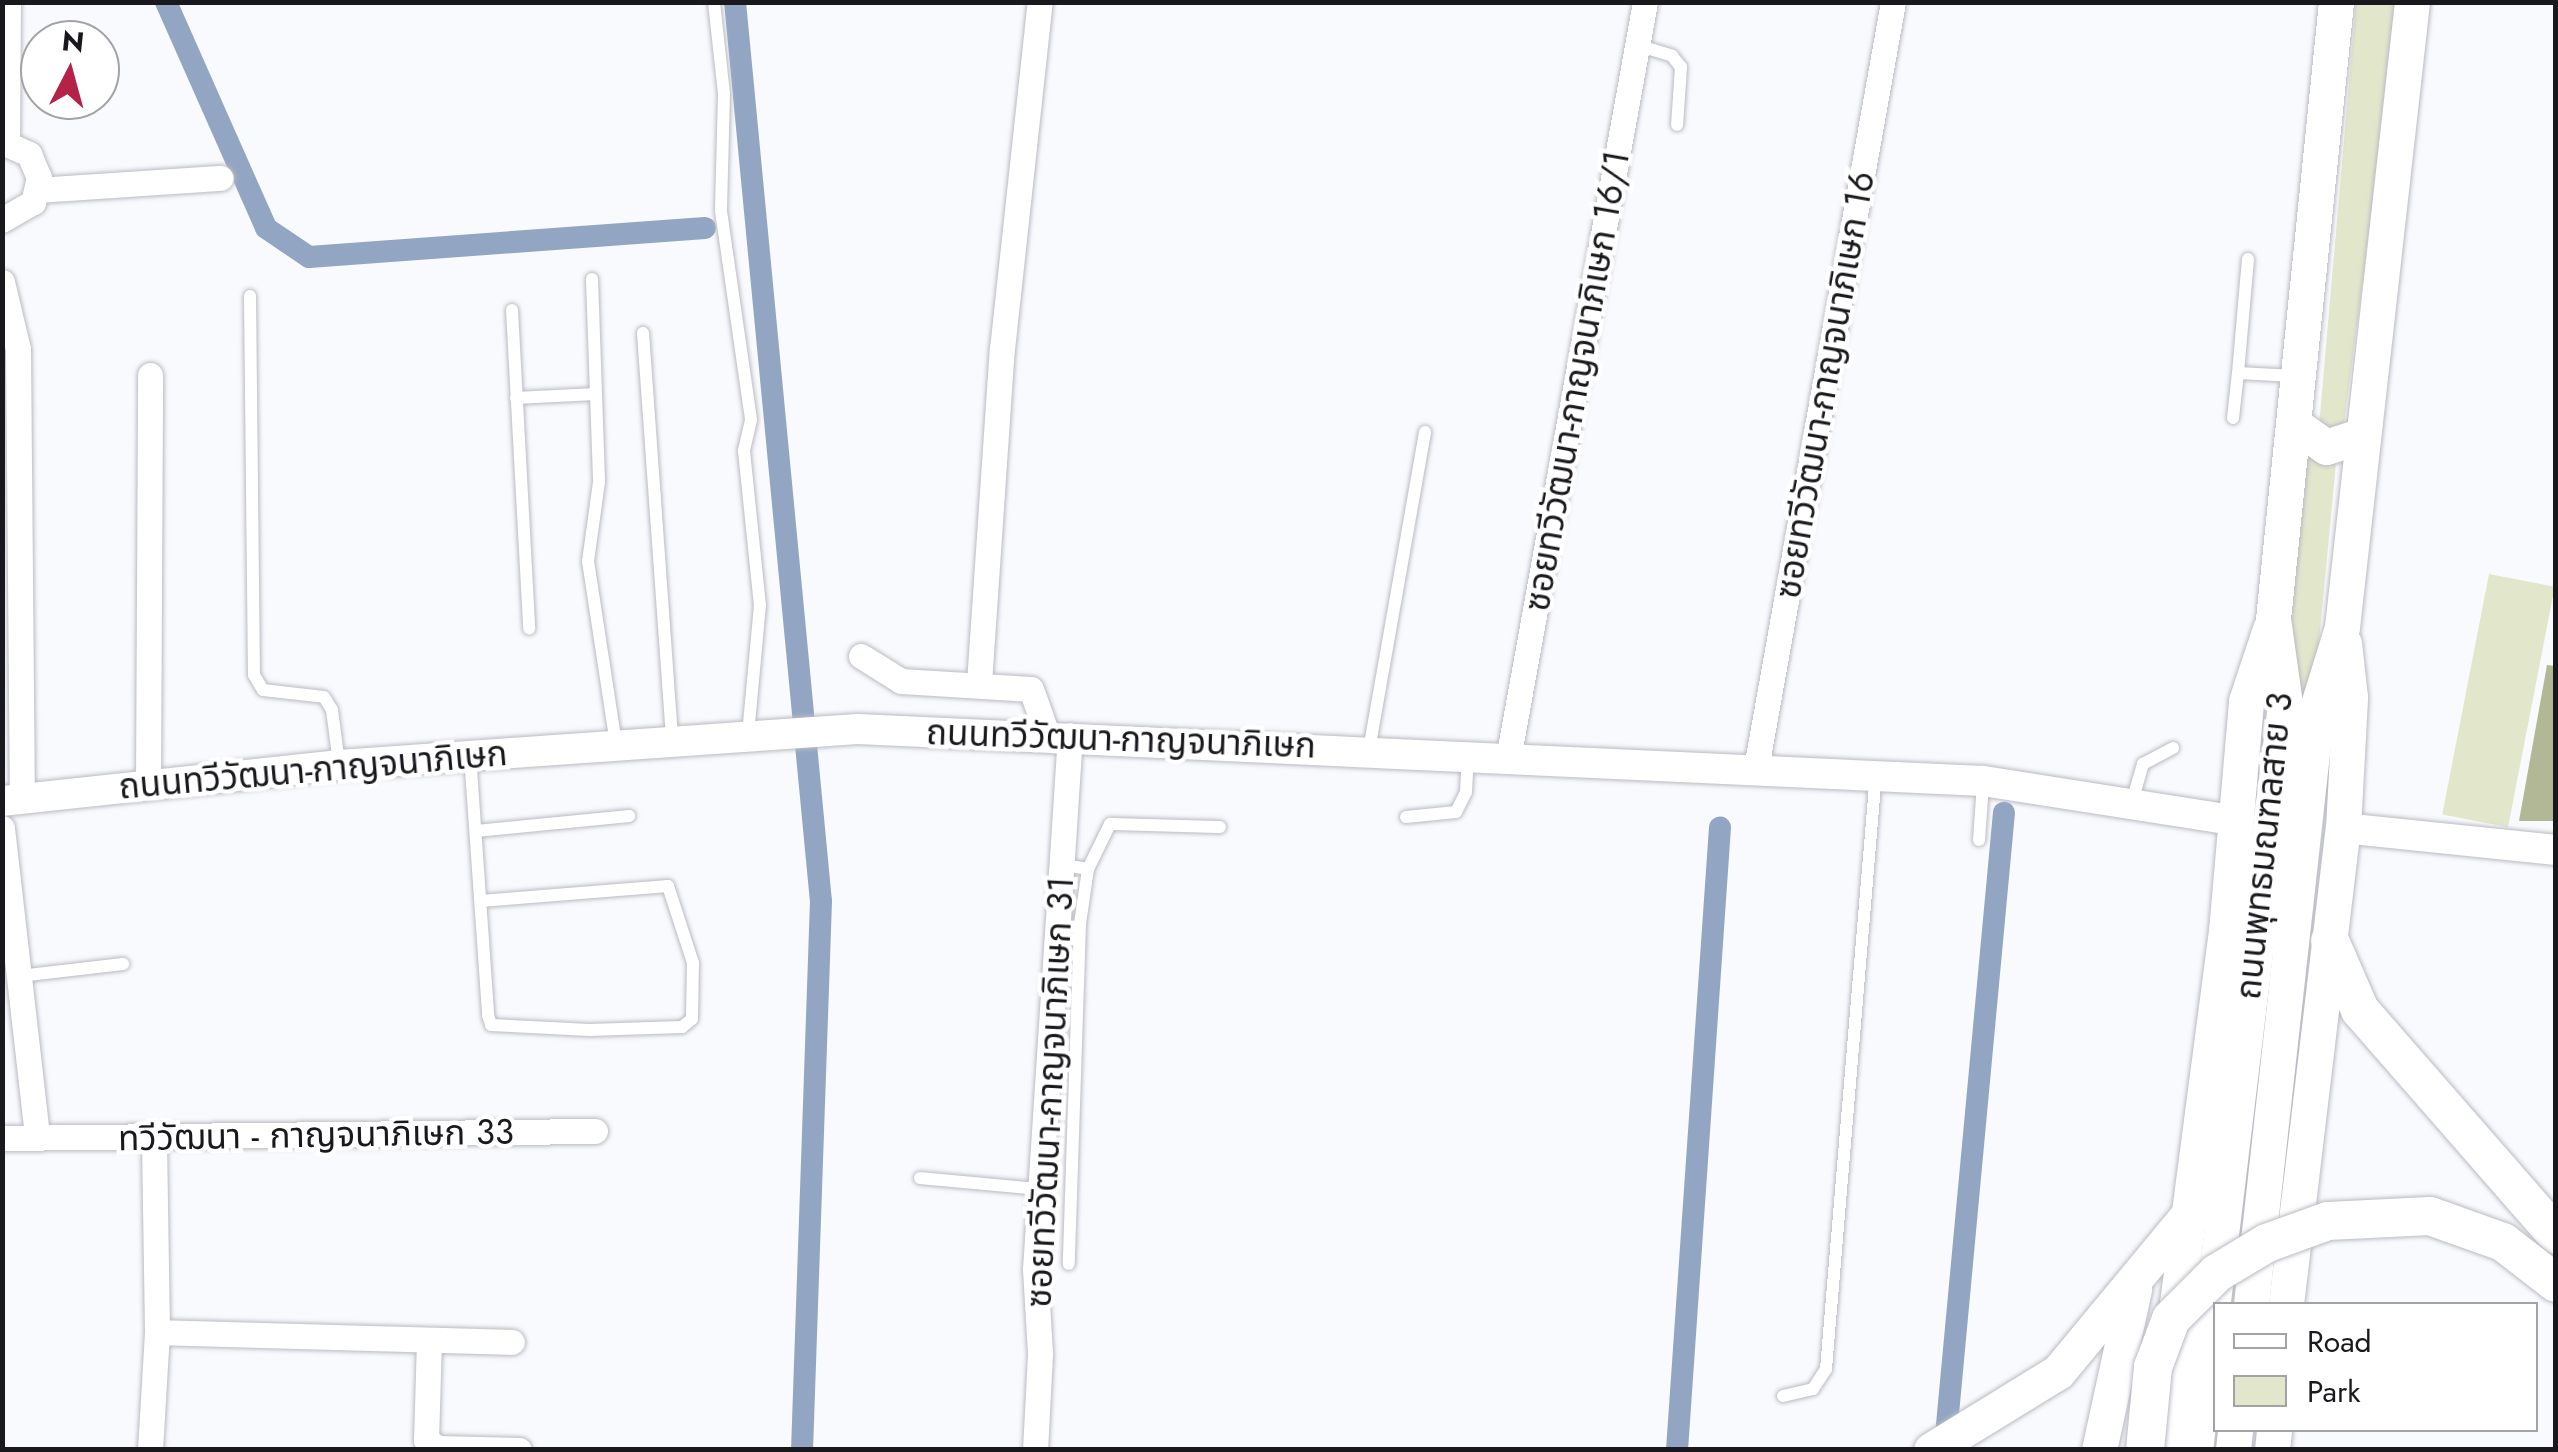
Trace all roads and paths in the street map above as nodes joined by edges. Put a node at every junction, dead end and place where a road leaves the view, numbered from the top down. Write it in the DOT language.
graph roads {
  1 [pos="8,2"];
  2 [pos="714,2"];
  3 [pos="1040,2"];
  4 [pos="1645,2"];
  5 [pos="1893,2"];
  6 [pos="2336,2"];
  7 [pos="2412,2"];
  8 [pos="1638,45"];
  9 [pos="1677,125"];
  10 [pos="4,142"];
  11 [pos="222,178"];
  12 [pos="38,190"];
  13 [pos="2,220"];
  14 [pos="2248,259"];
  15 [pos="592,279"];
  16 [pos="2,282"];
  17 [pos="250,296"];
  18 [pos="512,310"];
  19 [pos="643,333"];
  20 [pos="10,350"];
  21 [pos="2238,373"];
  22 [pos="150,375"];
  23 [pos="2300,376"];
  24 [pos="595,394"];
  25 [pos="516,398"];
  26 [pos="2233,418"];
  27 [pos="2295,425"];
  28 [pos="1426,432"];
  29 [pos="2362,435"];
  30 [pos="2273,618"];
  31 [pos="2342,627"];
  32 [pos="529,629"];
  33 [pos="862,656"];
  34 [pos="979,683"];
  35 [pos="762,733"];
  36 [pos="1058,735"];
  37 [pos="672,739"];
  38 [pos="616,744"];
  39 [pos="2173,748"];
  40 [pos="1369,750"];
  41 [pos="470,754"];
  42 [pos="1468,756"];
  43 [pos="1508,759"];
  44 [pos="339,766"];
  45 [pos="1756,768"];
  46 [pos="1876,774"];
  47 [pos="1983,781"];
  48 [pos="148,782"];
  49 [pos="12,800"];
  50 [pos="2131,804"];
  51 [pos="628,816"];
  52 [pos="1406,817"];
  53 [pos="2238,822"];
  54 [pos="1220,827"];
  55 [pos="2,828"];
  56 [pos="2343,828"];
  57 [pos="476,830"];
  58 [pos="1978,840"];
  59 [pos="2556,850"];
  60 [pos="1061,865"];
  61 [pos="1088,869"];
  62 [pos="482,901"];
  63 [pos="2330,942"];
  64 [pos="124,964"];
  65 [pos="19,976"];
  66 [pos="595,1131"];
  67 [pos="37,1135"];
  68 [pos="2,1138"];
  69 [pos="154,1139"];
  70 [pos="920,1178"];
  71 [pos="1039,1189"];
  72 [pos="2188,1214"];
  73 [pos="2556,1234"];
  74 [pos="1069,1264"];
  75 [pos="2136,1281"];
  76 [pos="2556,1283"];
  77 [pos="2251,1302"];
  78 [pos="2286,1302"];
  79 [pos="157,1332"];
  80 [pos="429,1340"];
  81 [pos="512,1342"];
  82 [pos="1783,1396"];
  83 [pos="150,1450"];
  84 [pos="519,1450"];
  85 [pos="1035,1450"];
  86 [pos="1932,1450"];
  87 [pos="2099,1450"];
  88 [pos="2144,1450"];
  89 [pos="2164,1450"];
  90 [pos="2195,1450"];
  1 -- 10 [label="street"];
  2 -- 35 [label="lane"];
  3 -- 34 [label="street"];
  4 -- 8 [label="street, ซอยทวีวัฒนา-กาญจนาภิเษก 16/1"];
  5 -- 45 [label="street, ซอยทวีวัฒนา-กาญจนาภิเษก 16"];
  6 -- 23 [label="main road, ถนนพุทธมณฑลสาย 3"];
  7 -- 29 [label="main road, ถนนพุทธมณฑลสาย 3"];
  8 -- 9 [label="lane"];
  8 -- 43 [label="street, ซอยทวีวัฒนา-กาญจนาภิเษก 16/1"];
  10 -- 12 [label="street"];
  11 -- 12 [label="street"];
  12 -- 13 [label="street"];
  14 -- 21 [label="lane"];
  15 -- 24 [label="lane"];
  16 -- 20 [label="street"];
  17 -- 44 [label="lane"];
  18 -- 25 [label="lane"];
  19 -- 37 [label="lane"];
  20 -- 49 [label="street"];
  21 -- 23 [label="lane"];
  21 -- 26 [label="lane"];
  22 -- 48 [label="street"];
  23 -- 27 [label="main road, ถนนพุทธมณฑลสาย 3"];
  24 -- 25 [label="lane"];
  24 -- 38 [label="lane"];
  25 -- 32 [label="lane"];
  27 -- 29 [label="main road"];
  27 -- 30 [label="main road, ถนนพุทธมณฑลสาย 3"];
  28 -- 40 [label="lane"];
  29 -- 31 [label="main road, ถนนพุทธมณฑลสาย 3"];
  30 -- 53 [label="main road"];
  30 -- 90 [label="main road, ถนนพุทธมณฑลสาย 3"];
  31 -- 56 [label="main road"];
  31 -- 77 [label="main road, ถนนพุทธมณฑลสาย 3"];
  33 -- 34 [label="street"];
  34 -- 36 [label="street"];
  35 -- 36 [label="street, ถนนทวีวัฒนา-กาญจนาภิเษก"];
  35 -- 37 [label="street, ถนนทวีวัฒนา-กาญจนาภิเษก"];
  36 -- 40 [label="street, ถนนทวีวัฒนา-กาญจนาภิเษก"];
  36 -- 60 [label="street, ซอยทวีวัฒนา-กาญจนาภิเษก 31"];
  37 -- 38 [label="street, ถนนทวีวัฒนา-กาญจนาภิเษก"];
  38 -- 41 [label="street, ถนนทวีวัฒนา-กาญจนาภิเษก"];
  39 -- 50 [label="lane"];
  40 -- 42 [label="street, ถนนทวีวัฒนา-กาญจนาภิเษก"];
  41 -- 44 [label="street, ถนนทวีวัฒนา-กาญจนาภิเษก"];
  41 -- 57 [label="lane"];
  42 -- 43 [label="street, ถนนทวีวัฒนา-กาญจนาภิเษก"];
  42 -- 52 [label="lane"];
  43 -- 45 [label="street, ถนนทวีวัฒนา-กาญจนาภิเษก"];
  44 -- 48 [label="street, ถนนทวีวัฒนา-กาญจนาภิเษก"];
  45 -- 46 [label="street, ถนนทวีวัฒนา-กาญจนาภิเษก"];
  46 -- 47 [label="street, ถนนทวีวัฒนา-กาญจนาภิเษก"];
  46 -- 82 [label="lane"];
  47 -- 50 [label="street, ถนนทวีวัฒนา-กาญจนาภิเษก"];
  47 -- 58 [label="lane"];
  48 -- 49 [label="street, ถนนทวีวัฒนา-กาญจนาภิเษก"];
  50 -- 53 [label="street, ถนนทวีวัฒนา-กาญจนาภิเษก"];
  51 -- 57 [label="lane"];
  53 -- 72 [label="main road"];
  54 -- 61 [label="lane"];
  55 -- 65 [label="street"];
  56 -- 59 [label="street"];
  56 -- 63 [label="main road"];
  57 -- 62 [label="lane"];
  60 -- 61 [label="lane"];
  60 -- 71 [label="street, ซอยทวีวัฒนา-กาญจนาภิเษก 31"];
  61 -- 74 [label="lane"];
  62 -- 62 [label="lane"];
  63 -- 73 [label="main road"];
  63 -- 78 [label="main road"];
  64 -- 65 [label="lane"];
  65 -- 67 [label="street"];
  66 -- 69 [label="street, ทวีวัฒนา - กาญจนาภิเษก 33"];
  67 -- 68 [label="street, ทวีวัฒนา - กาญจนาภิเษก 33"];
  67 -- 69 [label="street, ทวีวัฒนา - กาญจนาภิเษก 33"];
  69 -- 79 [label="street"];
  70 -- 71 [label="lane"];
  71 -- 85 [label="street, ซอยทวีวัฒนา-กาญจนาภิเษก 31"];
  72 -- 75 [label="main road"];
  72 -- 89 [label="main road"];
  75 -- 86 [label="main road"];
  75 -- 87 [label="main road"];
  76 -- 88 [label="main road, bridge"];
  79 -- 80 [label="street"];
  79 -- 83 [label="street"];
  80 -- 81 [label="street"];
  80 -- 84 [label="street"];
}
